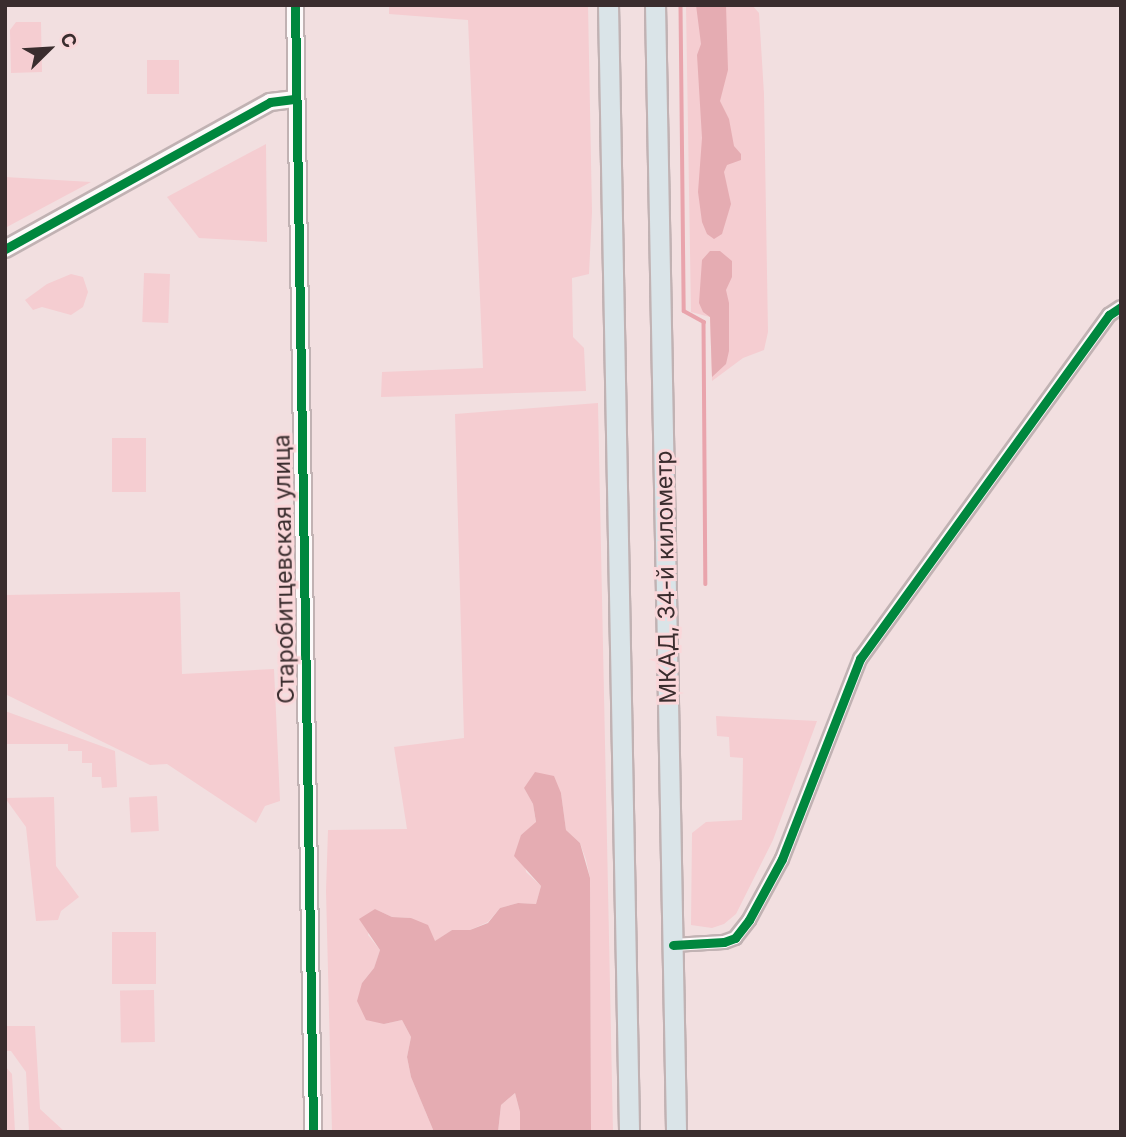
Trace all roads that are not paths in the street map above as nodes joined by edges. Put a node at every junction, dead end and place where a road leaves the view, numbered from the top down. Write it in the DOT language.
graph roads {
  1 [pos="295,5"];
  2 [pos="608,14"];
  3 [pos="655,14"];
  4 [pos="296,99"];
  5 [pos="5,248"];
  6 [pos="1121,307"];
  7 [pos="673,945"];
  8 [pos="313,1132"];
  9 [pos="629,1132"];
  10 [pos="676,1132"];
  1 -- 4 [label="street, Старобитцевская улица"];
  2 -- 9 [label="highway, МКАД, 34-й километр"];
  3 -- 7 [label="highway, МКАД, 34-й километр"];
  4 -- 5 [label="street"];
  4 -- 8 [label="street, Старобитцевская улица"];
  6 -- 7 [label="street"];
  7 -- 10 [label="highway, МКАД, 34-й километр"];
}
